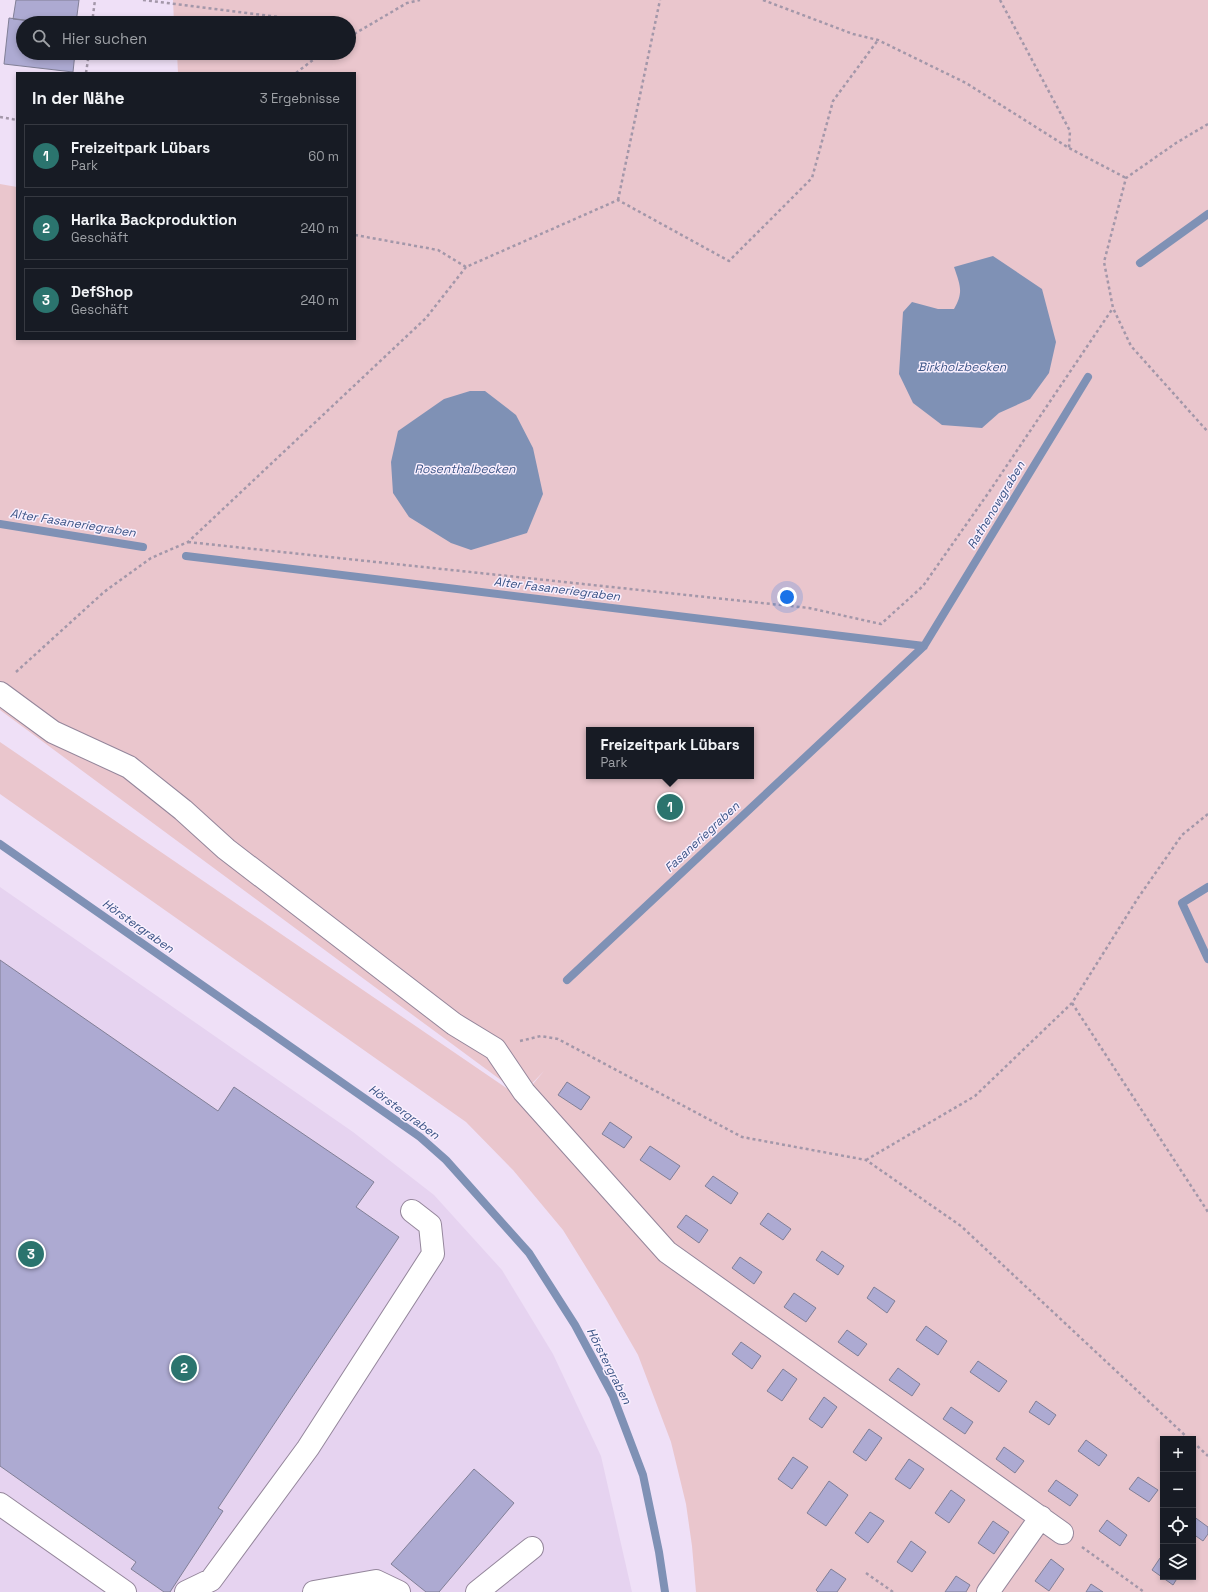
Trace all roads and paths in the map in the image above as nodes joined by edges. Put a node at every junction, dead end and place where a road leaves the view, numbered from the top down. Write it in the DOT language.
graph roads {
  1 [pos="95,0"];
  2 [pos="143,0"];
  3 [pos="410,0"];
  4 [pos="420,0"];
  5 [pos="660,0"];
  6 [pos="763,0"];
  7 [pos="1000,0"];
  8 [pos="407,3"];
  9 [pos="93,16"];
  10 [pos="263,16"];
  11 [pos="356,32"];
  12 [pos="878,40"];
  13 [pos="88,60"];
  14 [pos="313,60"];
  15 [pos="86,72"];
  16 [pos="297,72"];
  17 [pos="0,117"];
  18 [pos="16,120"];
  19 [pos="1208,124"];
  20 [pos="1069,148"];
  21 [pos="1126,178"];
  22 [pos="618,200"];
  23 [pos="356,235"];
  24 [pos="466,267"];
  25 [pos="1113,308"];
  26 [pos="1208,432"];
  27 [pos="188,542"];
  28 [pos="6,685"];
  29 [pos="1208,814"];
  30 [pos="1072,1003"];
  31 [pos="495,1049"];
  32 [pos="866,1160"];
  33 [pos="412,1211"];
  34 [pos="1208,1212"];
  35 [pos="1186,1436"];
  36 [pos="1196,1445"];
  37 [pos="1208,1456"];
  38 [pos="0,1504"];
  39 [pos="1041,1517"];
  40 [pos="1062,1532"];
  41 [pos="532,1548"];
  42 [pos="866,1574"];
  43 [pos="125,1592"];
  44 [pos="186,1592"];
  45 [pos="314,1592"];
  46 [pos="399,1592"];
  47 [pos="477,1592"];
  48 [pos="893,1592"];
  49 [pos="988,1592"];
  50 [pos="1144,1592"];
  1 -- 9 [label="path"];
  2 -- 10 [label="path"];
  3 -- 8 [label="path"];
  4 -- 8 [label="path"];
  5 -- 22 [label="path"];
  6 -- 12 [label="path"];
  7 -- 20 [label="path"];
  8 -- 11 [label="path"];
  12 -- 20 [label="path"];
  12 -- 22 [label="path"];
  13 -- 15 [label="path"];
  14 -- 16 [label="path"];
  17 -- 18 [label="path"];
  19 -- 21 [label="path"];
  20 -- 21 [label="path"];
  21 -- 25 [label="path"];
  22 -- 24 [label="path"];
  23 -- 24 [label="path"];
  24 -- 27 [label="path"];
  25 -- 26 [label="path"];
  25 -- 27 [label="path"];
  27 -- 28 [label="path"];
  28 -- 31 [label="lane"];
  29 -- 30 [label="path"];
  30 -- 32 [label="path"];
  30 -- 34 [label="path"];
  31 -- 32 [label="path"];
  31 -- 39 [label="lane"];
  32 -- 35 [label="path"];
  33 -- 44 [label="lane"];
  36 -- 37 [label="path"];
  38 -- 43 [label="lane"];
  39 -- 40 [label="lane"];
  39 -- 49 [label="lane"];
  40 -- 50 [label="path"];
  41 -- 47 [label="lane"];
  42 -- 48 [label="path"];
  45 -- 46 [label="lane"];
}
